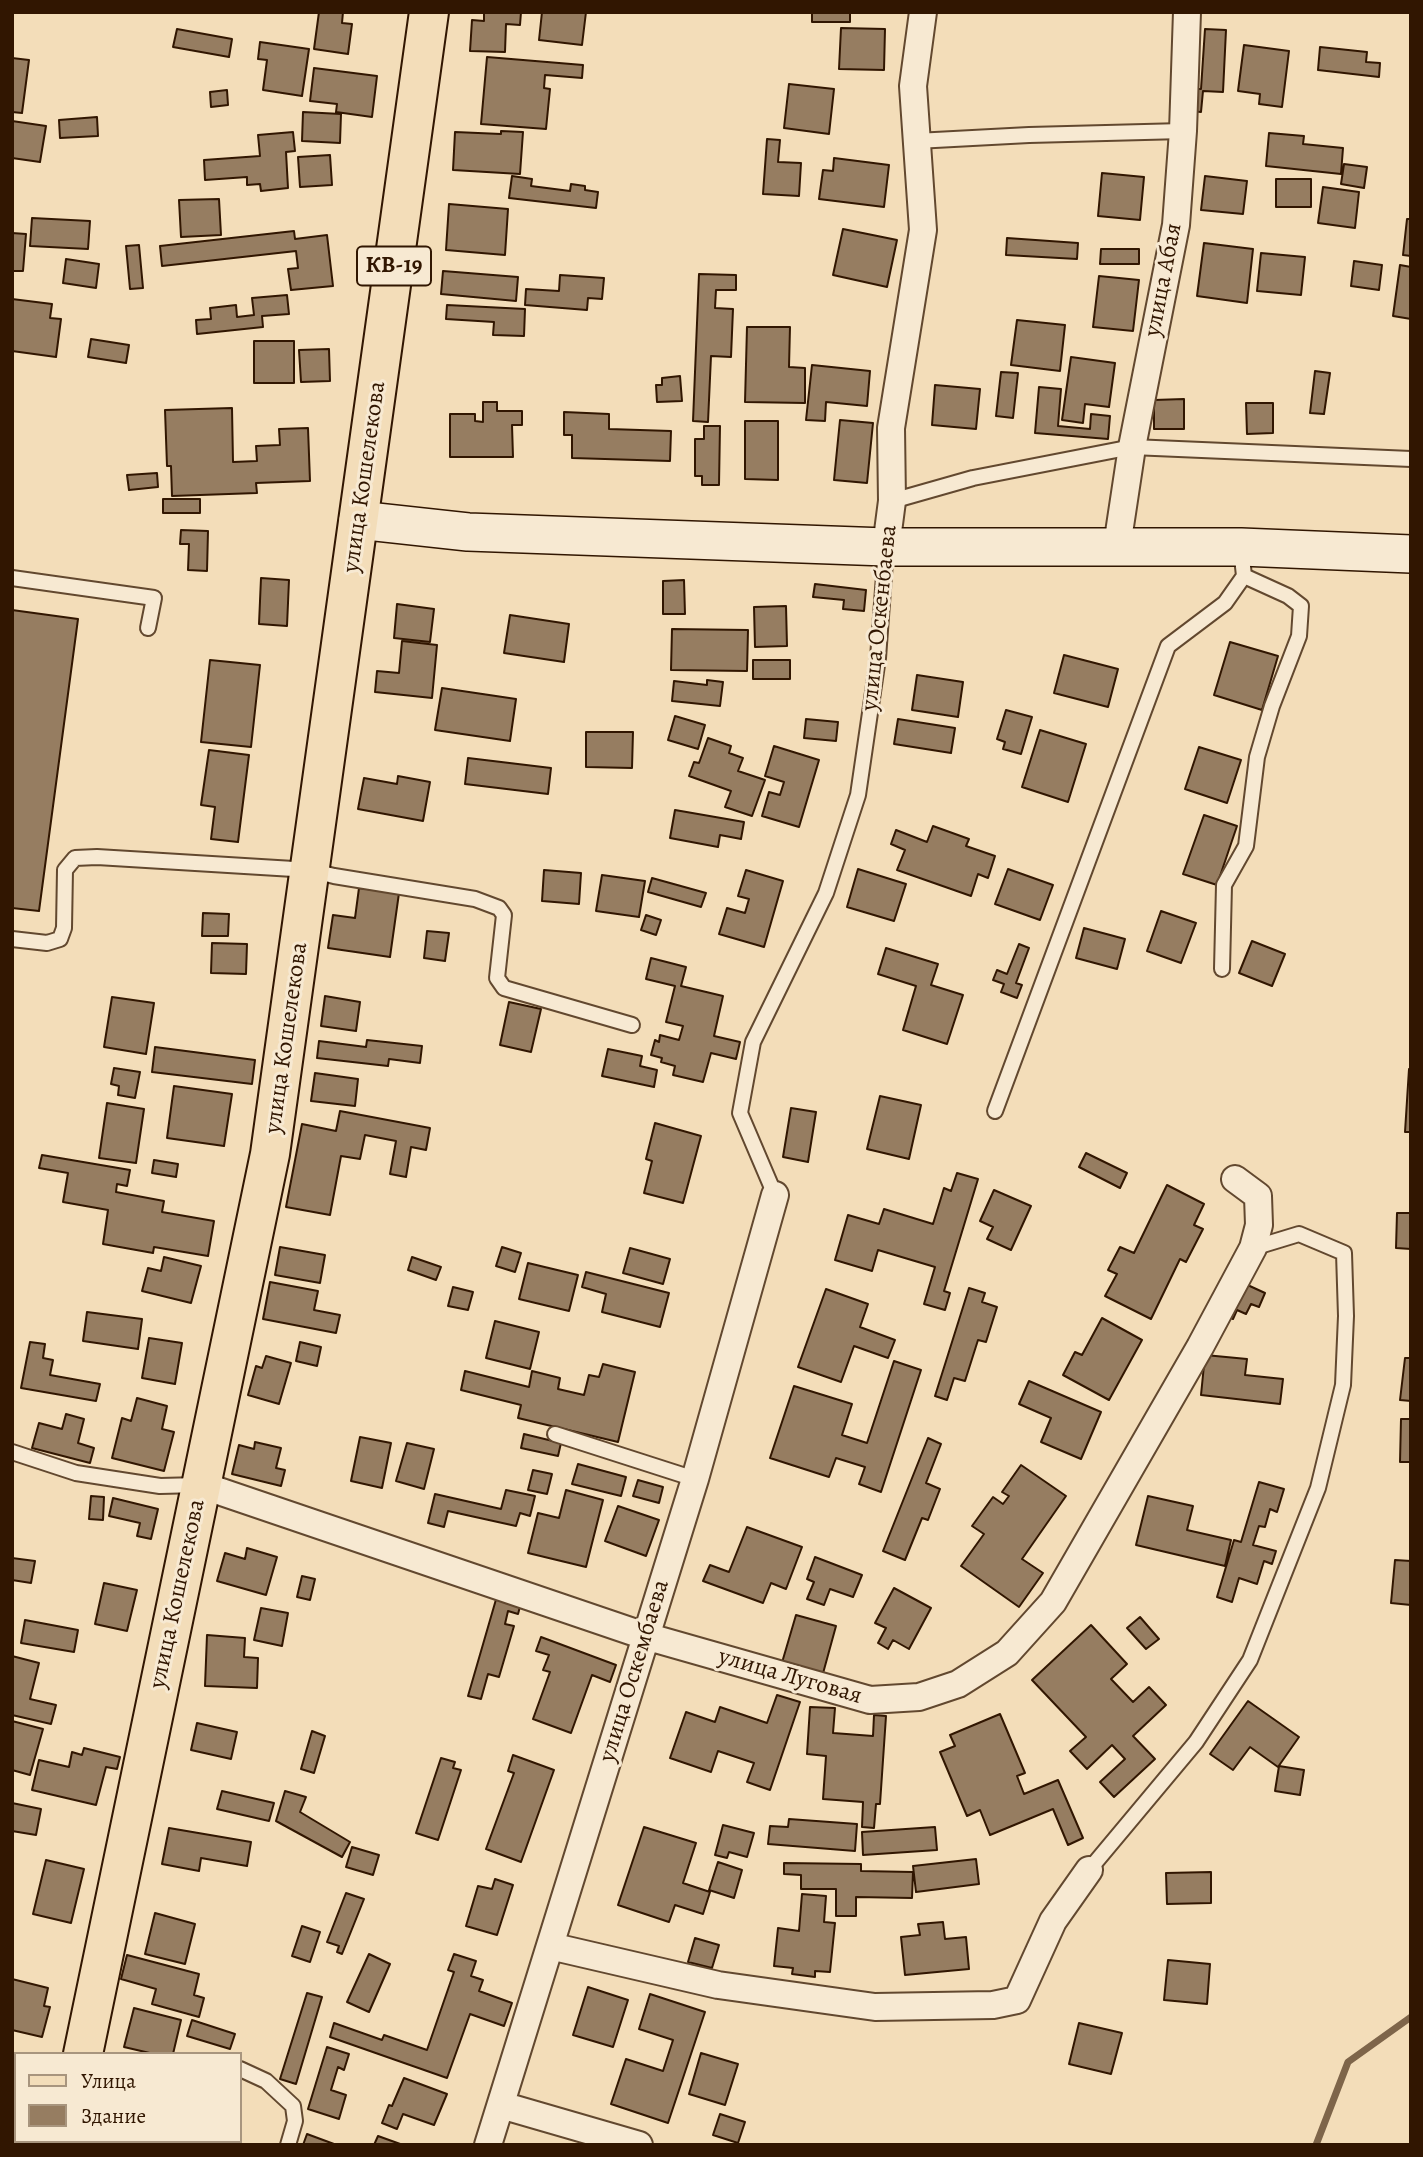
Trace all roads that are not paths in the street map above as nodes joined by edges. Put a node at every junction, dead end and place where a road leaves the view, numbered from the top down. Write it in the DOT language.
graph roads {
  1 [pos="429,12"];
  2 [pos="923,12"];
  3 [pos="1187,12"];
  4 [pos="1183,131"];
  5 [pos="916,141"];
  6 [pos="1132,447"];
  7 [pos="1411,459"];
  8 [pos="892,501"];
  9 [pos="358,520"];
  10 [pos="1117,546"];
  11 [pos="886,547"];
  12 [pos="1411,554"];
  13 [pos="1242,561"];
  14 [pos="12,578"];
  15 [pos="148,628"];
  16 [pos="310,870"];
  17 [pos="12,939"];
  18 [pos="1222,969"];
  19 [pos="632,1025"];
  20 [pos="995,1111"];
  21 [pos="1235,1179"];
  22 [pos="775,1195"];
  23 [pos="1253,1248"];
  24 [pos="555,1434"];
  25 [pos="12,1452"];
  26 [pos="695,1479"];
  27 [pos="201,1485"];
  28 [pos="645,1636"];
  29 [pos="1089,1870"];
  30 [pos="550,1946"];
  31 [pos="83,2052"];
  32 [pos="242,2070"];
  33 [pos="501,2105"];
  34 [pos="288,2145"];
  35 [pos="488,2145"];
  36 [pos="639,2145"];
  1 -- 9 [label="main road, улица Кошелекова / КВ-19"];
  2 -- 5 [label="street, улица Оскенбаева"];
  3 -- 4 [label="street, улица Абая"];
  4 -- 5 [label="lane"];
  4 -- 6 [label="street, улица Абая"];
  5 -- 8 [label="street, улица Оскенбаева"];
  6 -- 7 [label="lane"];
  6 -- 8 [label="lane"];
  6 -- 10 [label="street, улица Абая"];
  8 -- 11 [label="street, улица Оскенбаева"];
  9 -- 11 [label="main road"];
  9 -- 16 [label="main road, улица Кошелекова"];
  10 -- 11 [label="main road"];
  10 -- 13 [label="main road"];
  11 -- 22 [label="lane, улица Оскенбаева"];
  12 -- 13 [label="main road"];
  13 -- 18 [label="lane"];
  13 -- 20 [label="lane"];
  14 -- 15 [label="lane"];
  16 -- 17 [label="lane"];
  16 -- 19 [label="lane"];
  16 -- 27 [label="main road, улица Кошелекова"];
  21 -- 23 [label="street, улица Луговая"];
  22 -- 26 [label="street, улица Оскембаева"];
  23 -- 28 [label="street, улица Луговая"];
  23 -- 29 [label="lane"];
  24 -- 26 [label="lane"];
  25 -- 27 [label="lane"];
  26 -- 28 [label="street, улица Оскембаева"];
  27 -- 28 [label="street, улица Луговая"];
  27 -- 31 [label="main road, улица Кошелекова"];
  28 -- 30 [label="street, улица Оскембаева"];
  29 -- 30 [label="street"];
  30 -- 33 [label="street, улица Оскембаева"];
  32 -- 34 [label="lane"];
  33 -- 35 [label="street, улица Оскембаева"];
  33 -- 36 [label="street"];
}
